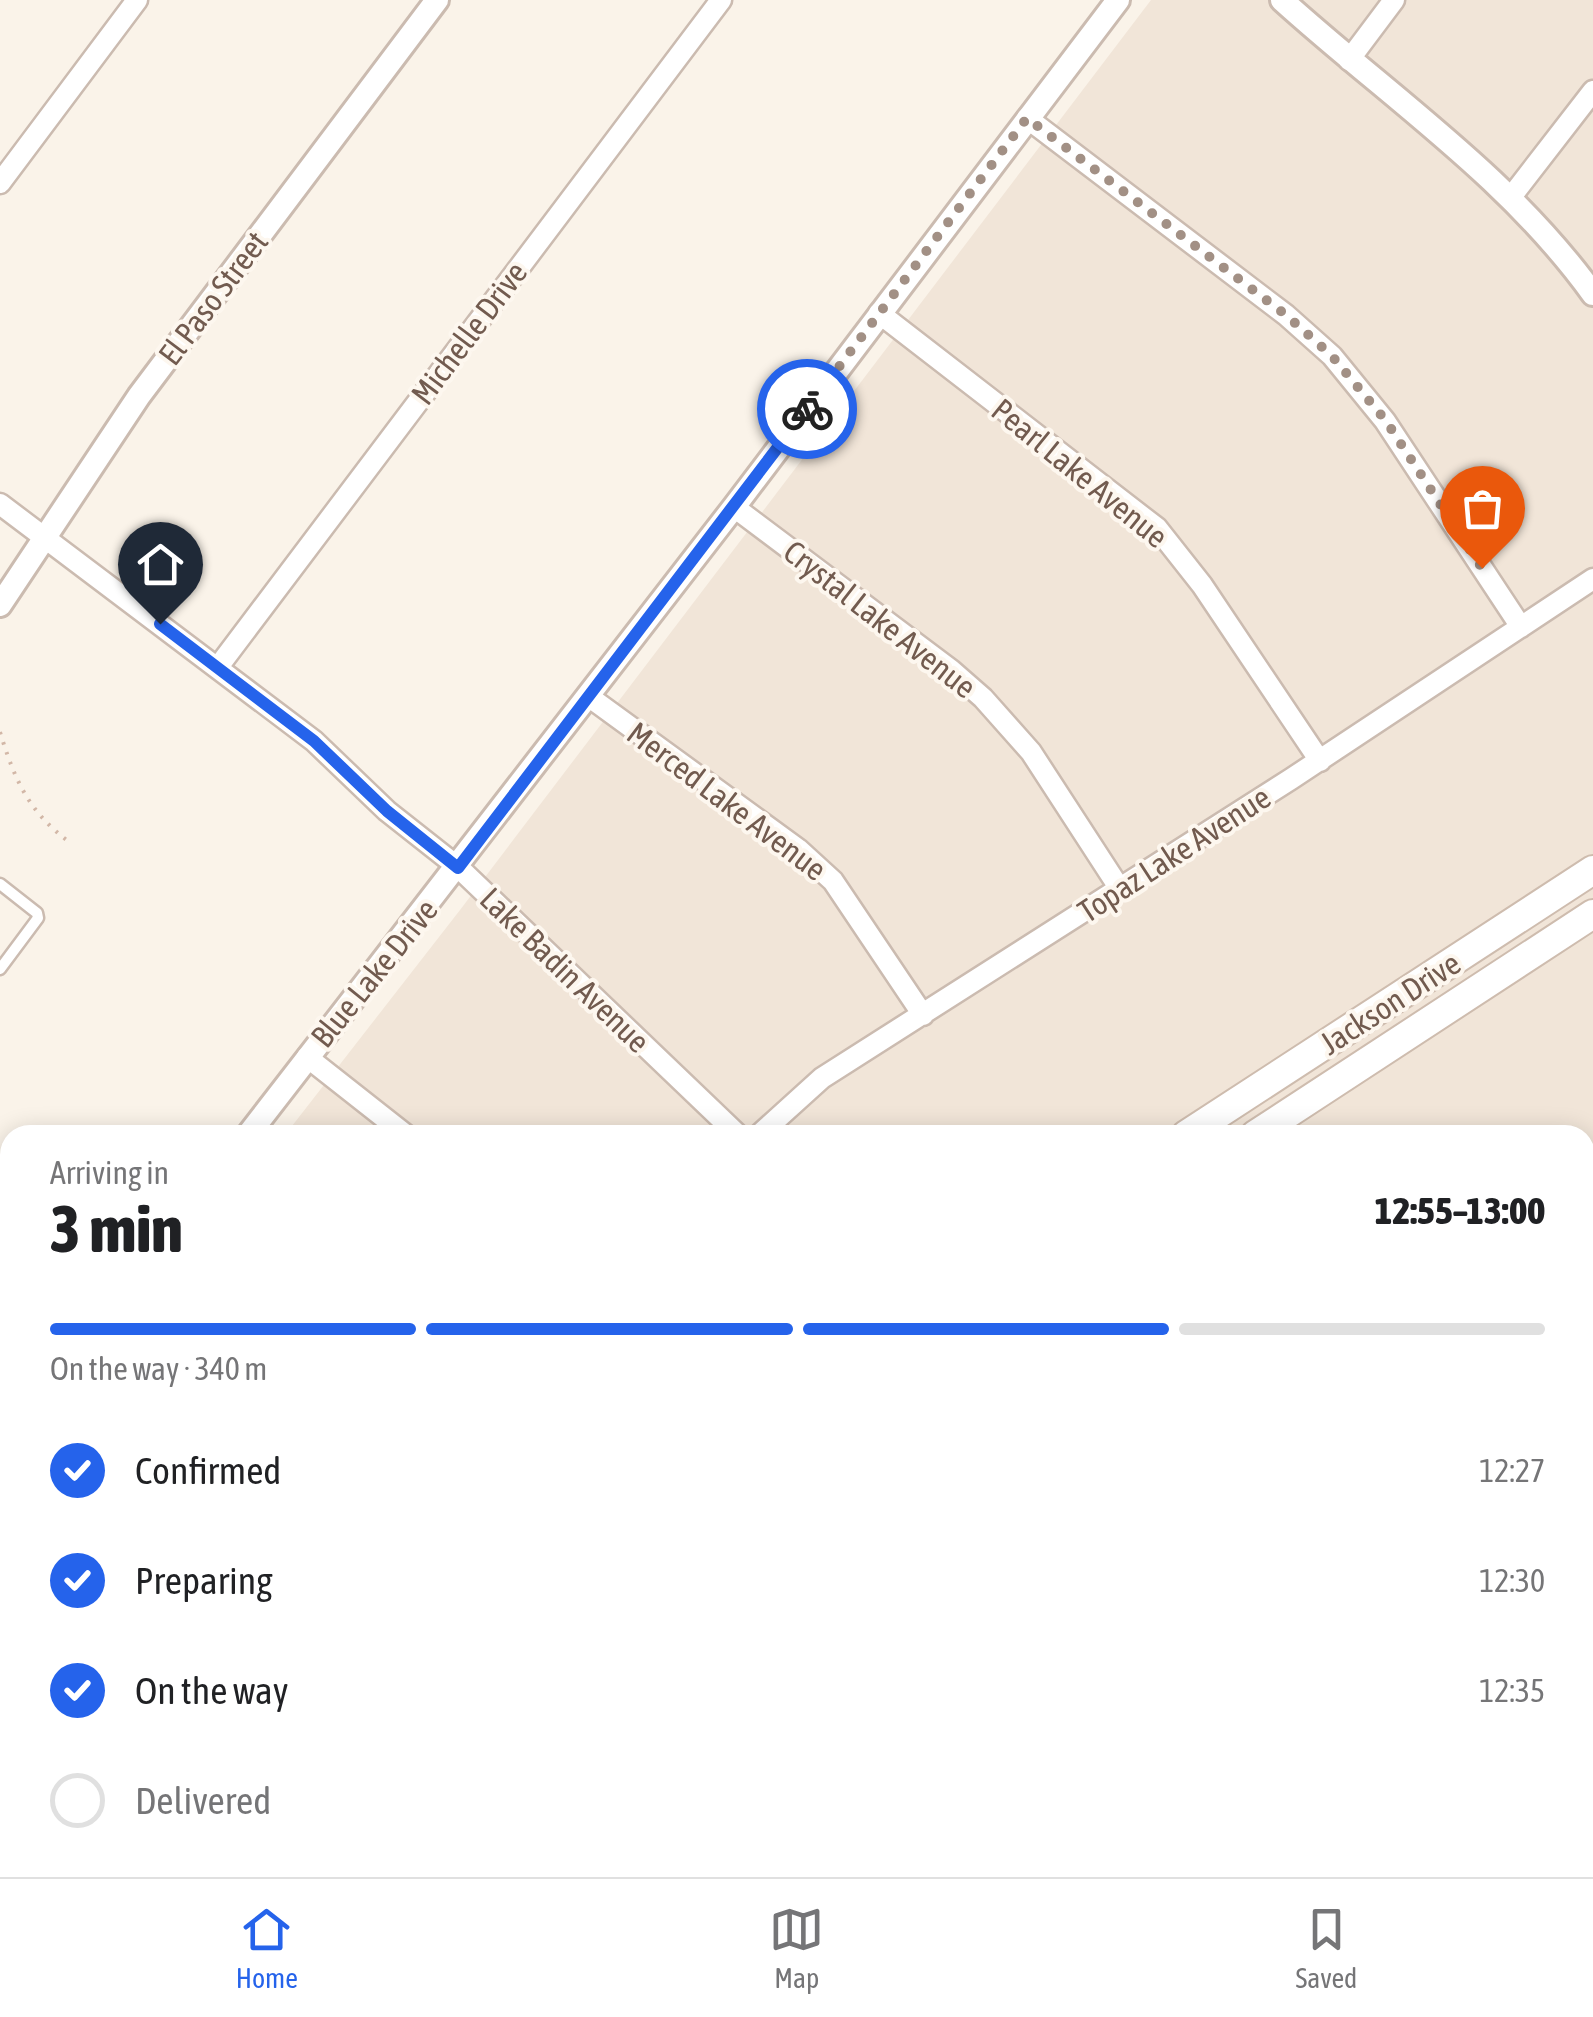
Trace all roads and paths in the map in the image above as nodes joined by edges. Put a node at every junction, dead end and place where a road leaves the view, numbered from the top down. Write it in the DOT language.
graph roads {
  1 [pos="137,0"];
  2 [pos="438,0"];
  3 [pos="721,0"];
  4 [pos="1118,0"];
  5 [pos="1282,0"];
  6 [pos="1394,0"];
  7 [pos="1348,60"];
  8 [pos="1593,91"];
  9 [pos="1027,118"];
  10 [pos="0,183"];
  11 [pos="1511,198"];
  12 [pos="1593,294"];
  13 [pos="878,313"];
  14 [pos="0,504"];
  15 [pos="734,507"];
  16 [pos="46,538"];
  17 [pos="1593,580"];
  18 [pos="0,604"];
  19 [pos="1520,627"];
  20 [pos="218,667"];
  21 [pos="588,696"];
  22 [pos="0,732"];
  23 [pos="1320,761"];
  24 [pos="72,844"];
  25 [pos="458,868"];
  26 [pos="1593,870"];
  27 [pos="0,884"];
  28 [pos="1120,889"];
  29 [pos="1593,914"];
  30 [pos="0,969"];
  31 [pos="923,1016"];
  32 [pos="307,1057"];
  33 [pos="256,1125"];
  34 [pos="393,1125"];
  35 [pos="728,1125"];
  36 [pos="770,1125"];
  37 [pos="1201,1125"];
  38 [pos="1270,1125"];
  1 -- 10 [label="street"];
  2 -- 16 [label="street, El Paso Street"];
  3 -- 20 [label="street, Michelle Drive"];
  4 -- 9 [label="street, Blue Lake Drive"];
  5 -- 7 [label="street"];
  6 -- 7 [label="street"];
  7 -- 11 [label="street"];
  8 -- 11 [label="street"];
  9 -- 13 [label="street, Blue Lake Drive"];
  9 -- 19 [label="street"];
  11 -- 12 [label="street"];
  13 -- 15 [label="street, Blue Lake Drive"];
  13 -- 23 [label="street, Pearl Lake Avenue"];
  14 -- 16 [label="street, Lake Badin Avenue"];
  15 -- 21 [label="street, Blue Lake Drive"];
  15 -- 28 [label="street, Crystal Lake Avenue"];
  16 -- 18 [label="street, El Paso Street"];
  16 -- 20 [label="street, Lake Badin Avenue"];
  17 -- 19 [label="street, Topaz Lake Avenue"];
  19 -- 23 [label="street, Topaz Lake Avenue"];
  20 -- 25 [label="street, Lake Badin Avenue"];
  21 -- 25 [label="street, Blue Lake Drive"];
  21 -- 31 [label="street, Merced Lake Avenue"];
  22 -- 24 [label="path"];
  23 -- 28 [label="street, Topaz Lake Avenue"];
  25 -- 32 [label="street, Blue Lake Drive"];
  25 -- 35 [label="street, Lake Badin Avenue"];
  26 -- 37 [label="main road, Jackson Drive"];
  27 -- 30 [label="lane"];
  28 -- 31 [label="street, Topaz Lake Avenue"];
  29 -- 38 [label="main road, Jackson Drive"];
  31 -- 36 [label="street, Topaz Lake Avenue"];
  32 -- 33 [label="street, Blue Lake Drive"];
  32 -- 34 [label="street"];
}
